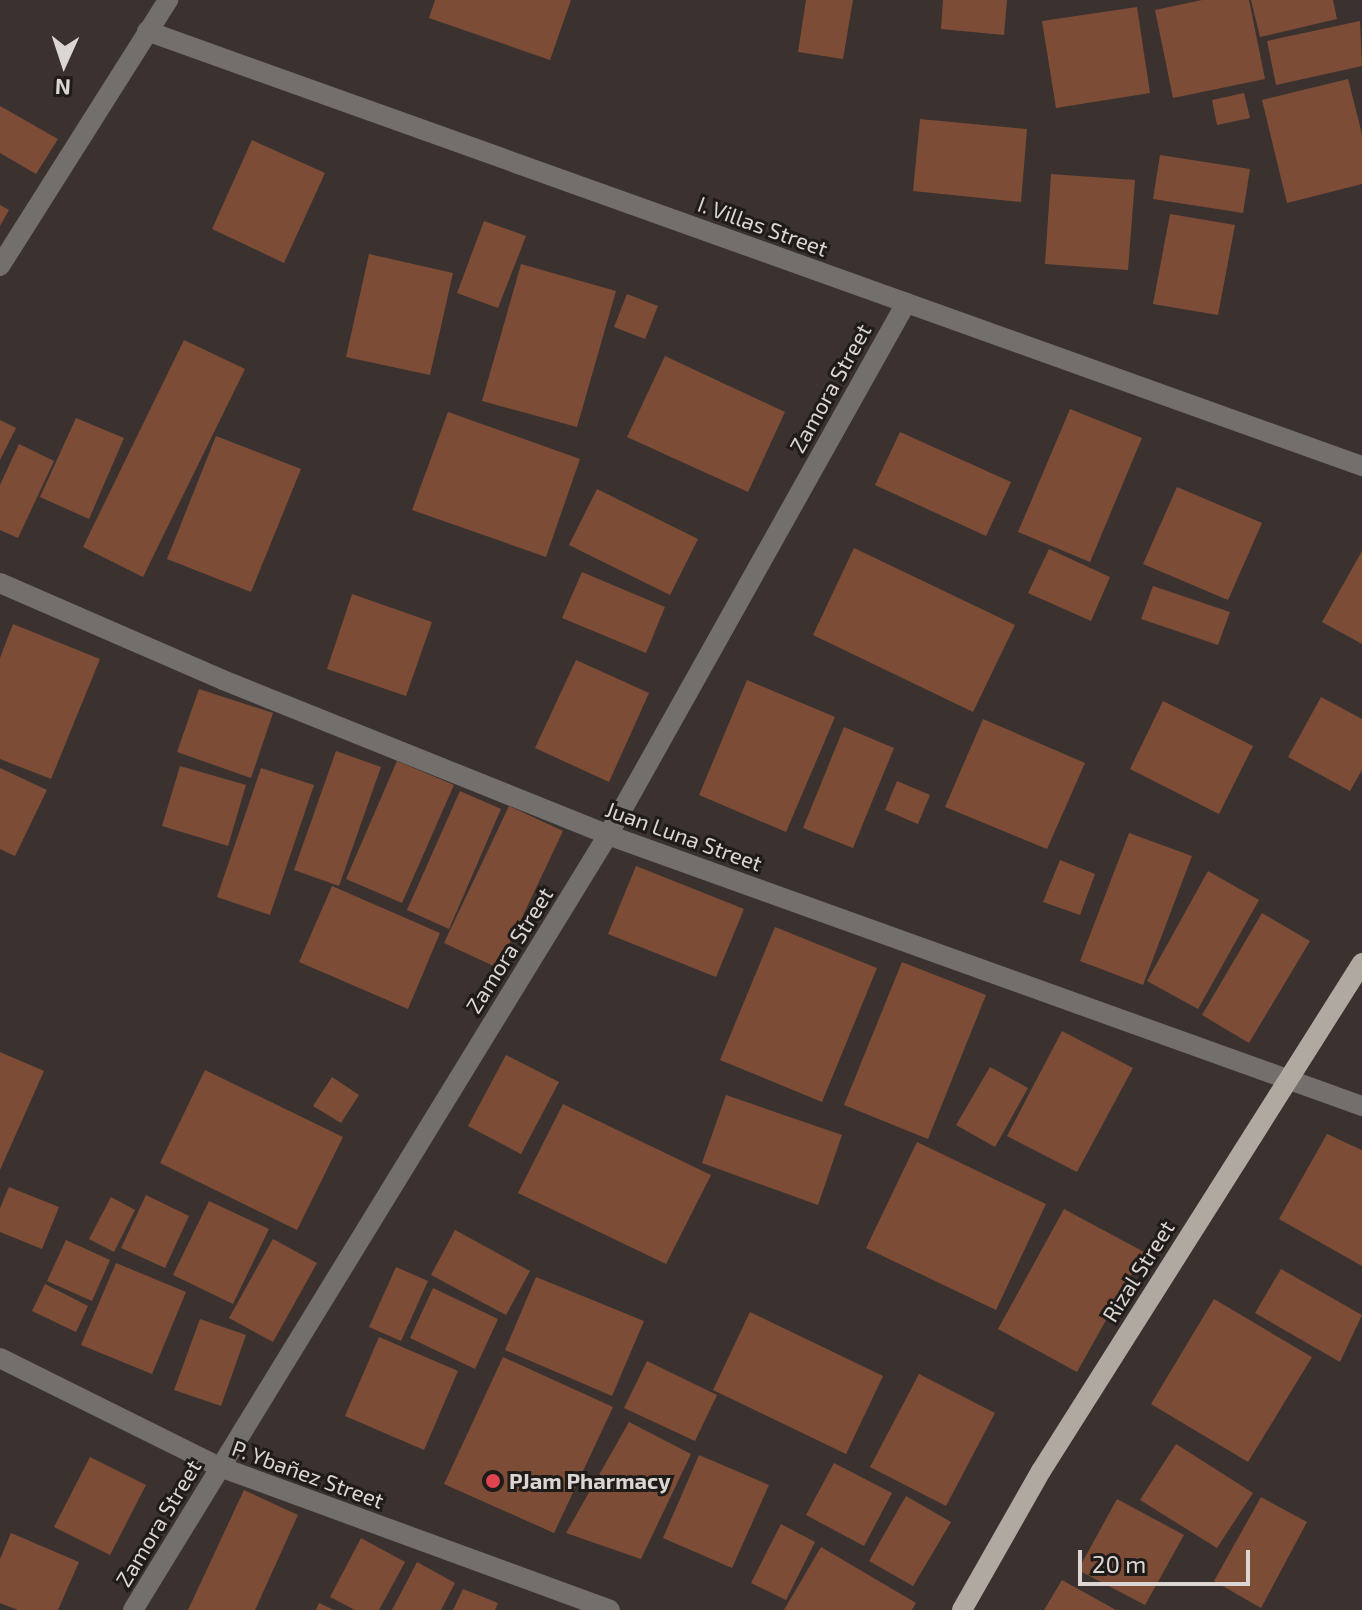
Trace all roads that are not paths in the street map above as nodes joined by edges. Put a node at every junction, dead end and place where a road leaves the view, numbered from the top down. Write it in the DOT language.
graph roads {
  1 [pos="168,0"];
  2 [pos="147,31"];
  3 [pos="0,266"];
  4 [pos="906,303"];
  5 [pos="1362,466"];
  6 [pos="0,583"];
  7 [pos="608,835"];
  8 [pos="1362,963"];
  9 [pos="1287,1079"];
  10 [pos="1362,1106"];
  11 [pos="0,1358"];
  12 [pos="220,1467"];
  13 [pos="133,1610"];
  14 [pos="610,1610"];
  15 [pos="962,1610"];
  1 -- 2 [label="street"];
  2 -- 3 [label="street"];
  2 -- 4 [label="street, I. Villas Street"];
  4 -- 5 [label="street, I. Villas Street"];
  4 -- 7 [label="street, Zamora Street"];
  6 -- 7 [label="street, Juan Luna Street"];
  7 -- 9 [label="street, Juan Luna Street"];
  7 -- 12 [label="street, Zamora Street"];
  8 -- 9 [label="main road, Rizal Street"];
  9 -- 10 [label="street, Juan Luna Street"];
  9 -- 15 [label="main road, Rizal Street"];
  11 -- 12 [label="street, P. Ybañez Street"];
  12 -- 13 [label="street, Zamora Street"];
  12 -- 14 [label="street, P. Ybañez Street"];
}
